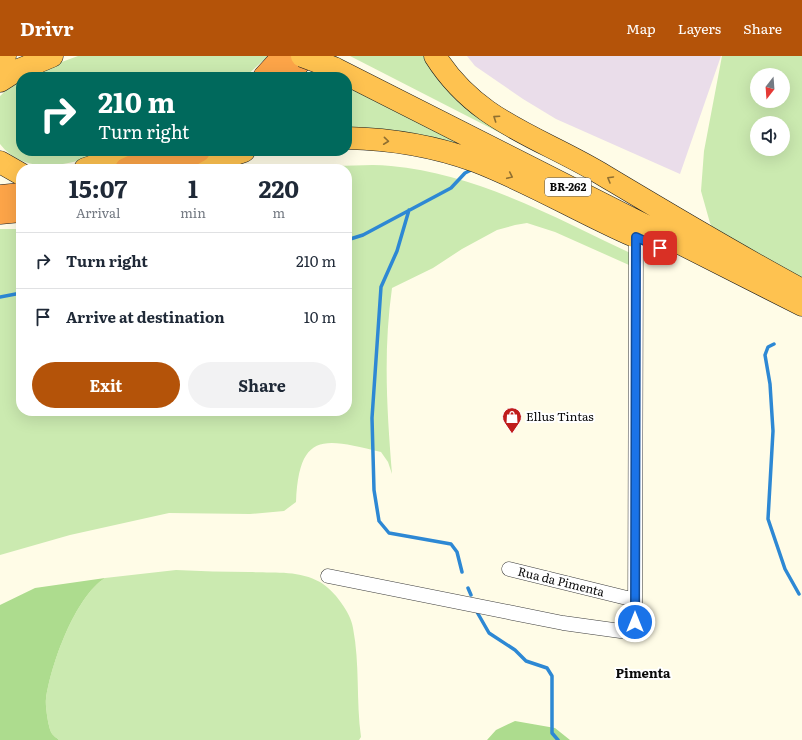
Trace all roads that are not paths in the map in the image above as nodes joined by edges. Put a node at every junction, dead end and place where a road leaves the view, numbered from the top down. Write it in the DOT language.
graph roads {
  1 [pos="52,56"];
  2 [pos="283,56"];
  3 [pos="304,56"];
  4 [pos="435,56"];
  5 [pos="335,60"];
  6 [pos="5,66"];
  7 [pos="269,72"];
  8 [pos="291,72"];
  9 [pos="352,138"];
  10 [pos="123,156"];
  11 [pos="154,156"];
  12 [pos="190,156"];
  13 [pos="229,156"];
  14 [pos="0,162"];
  15 [pos="99,164"];
  16 [pos="137,164"];
  17 [pos="176,164"];
  18 [pos="206,164"];
  19 [pos="16,171"];
  20 [pos="16,194"];
  21 [pos="0,196"];
  22 [pos="16,212"];
  23 [pos="0,213"];
  24 [pos="636,237"];
  25 [pos="802,290"];
  26 [pos="802,293"];
  27 [pos="802,305"];
  28 [pos="802,311"];
  29 [pos="509,570"];
  30 [pos="328,576"];
  31 [pos="635,600"];
  1 -- 6 [label="highway"];
  2 -- 7 [label="highway"];
  3 -- 5 [label="highway, BR-262, bridge"];
  3 -- 8 [label="highway"];
  25 -- 4 [label="highway, BR-262, one-way"];
  5 -- 26 [label="highway, BR-262"];
  5 -- 27 [label="highway, BR-262"];
  9 -- 24 [label="highway, BR-262, one-way"];
  10 -- 15 [label="highway"];
  11 -- 16 [label="highway"];
  12 -- 17 [label="highway"];
  13 -- 18 [label="highway"];
  14 -- 19 [label="highway"];
  20 -- 21 [label="highway"];
  22 -- 23 [label="highway"];
  24 -- 28 [label="highway, BR-262"];
  24 -- 31 [label="street"];
  29 -- 31 [label="street, Rua da Pimenta"];
  30 -- 31 [label="street"];
}
